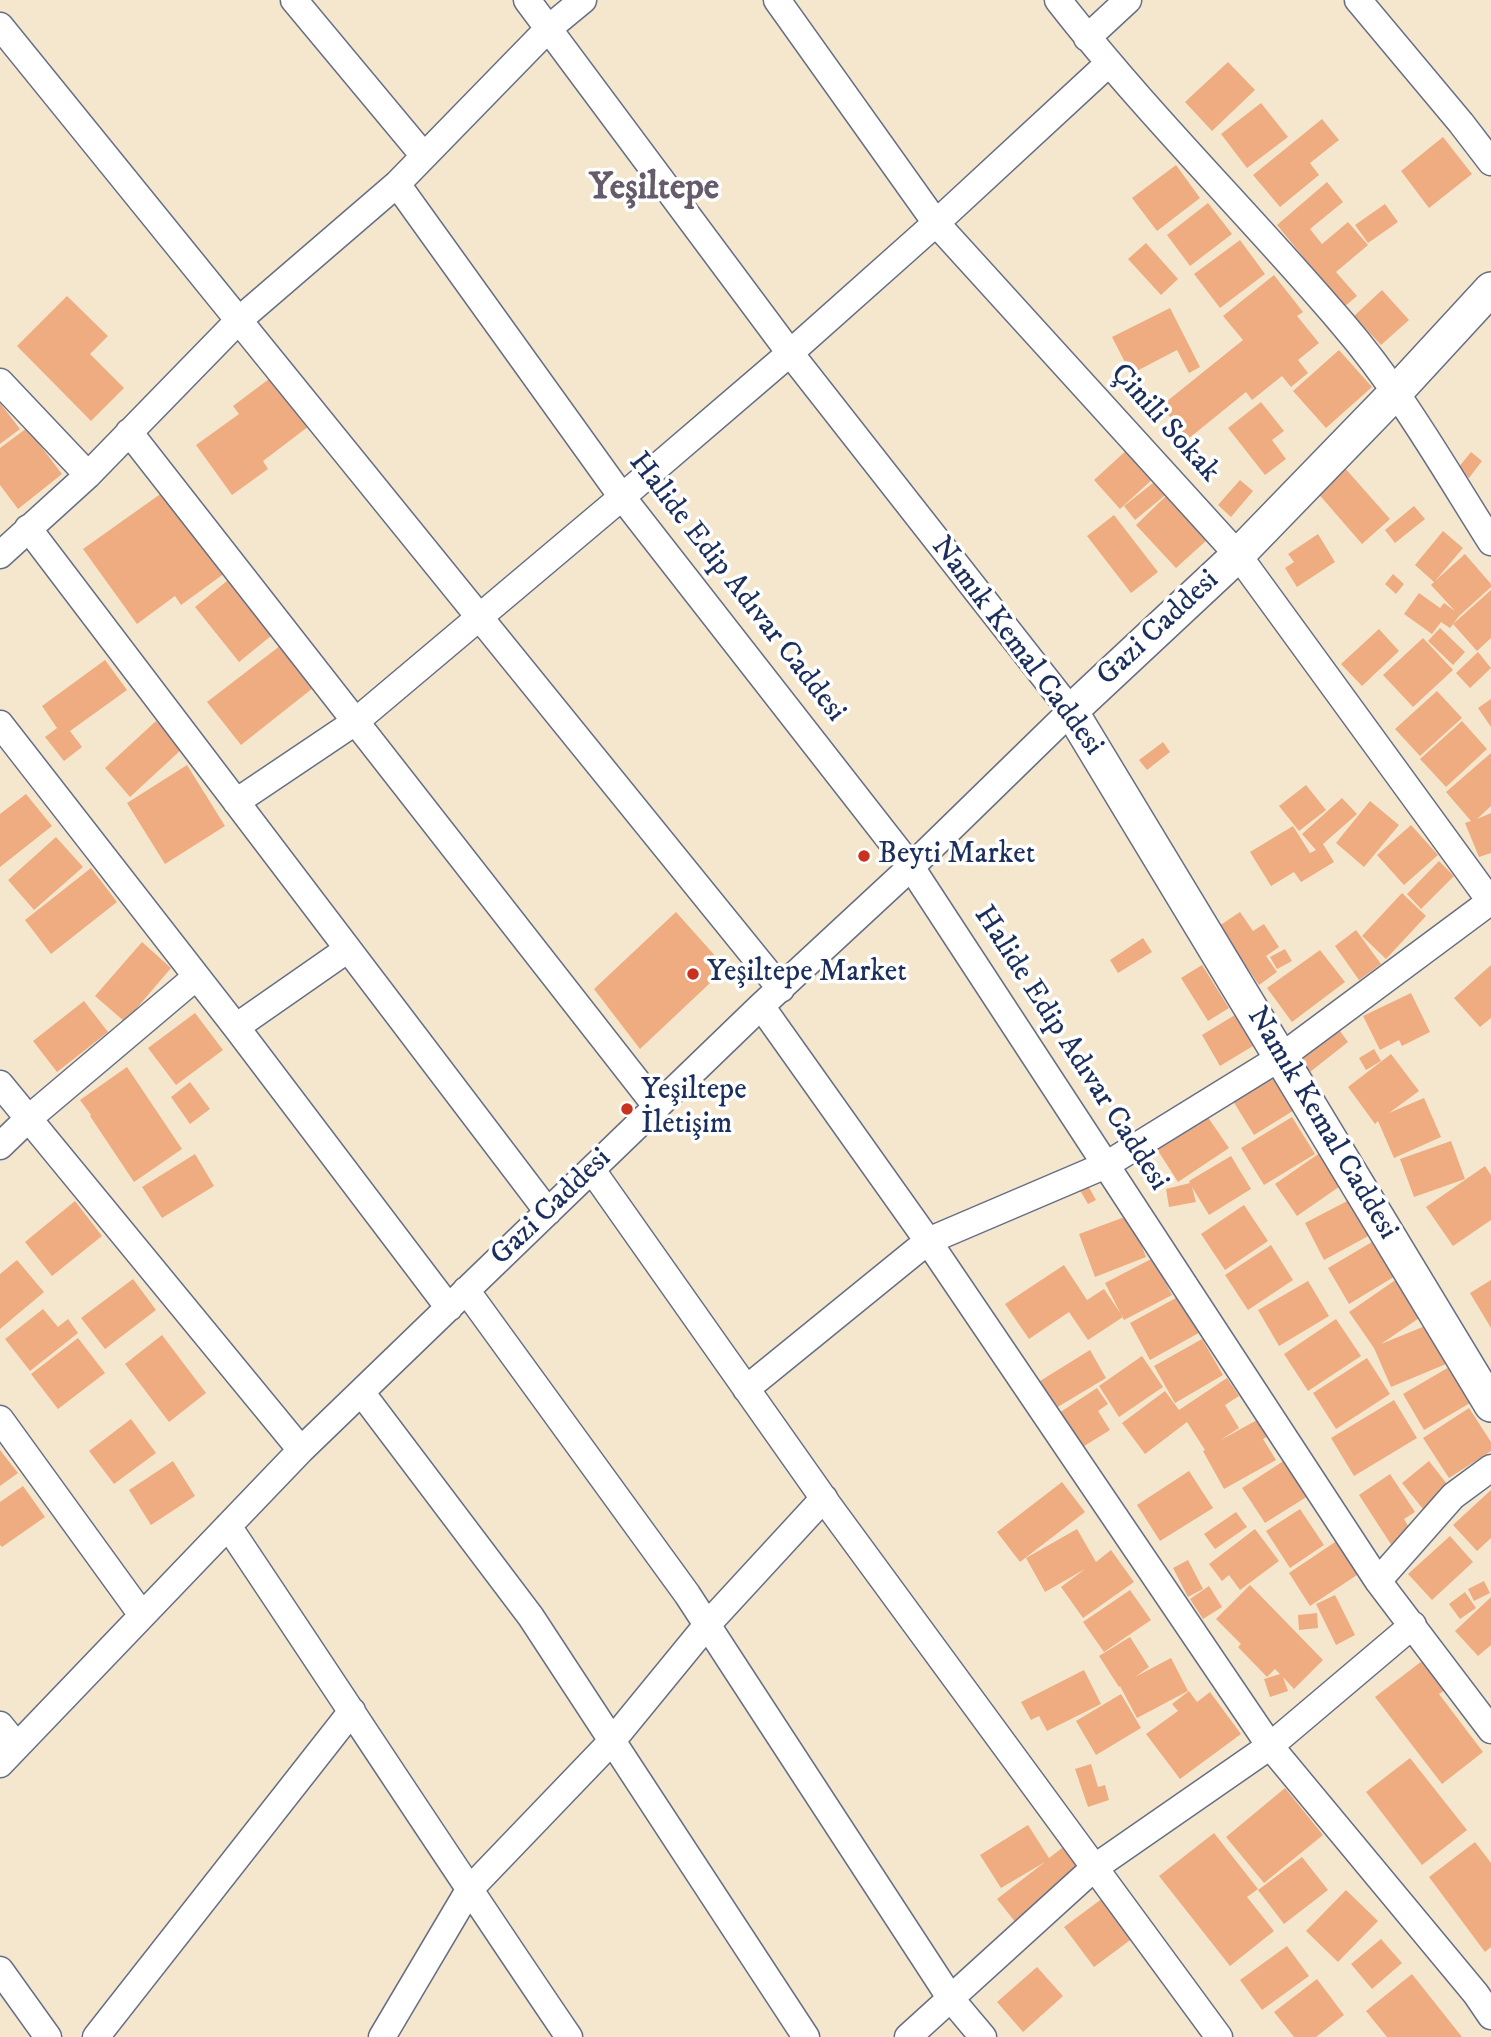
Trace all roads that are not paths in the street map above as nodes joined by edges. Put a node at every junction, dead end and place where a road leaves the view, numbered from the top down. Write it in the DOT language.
graph roads {
  1 [pos="294,0"];
  2 [pos="527,0"];
  3 [pos="583,0"];
  4 [pos="777,0"];
  5 [pos="1058,0"];
  6 [pos="1128,0"];
  7 [pos="1358,0"];
  8 [pos="0,26"];
  9 [pos="549,28"];
  10 [pos="1087,38"];
  11 [pos="1108,64"];
  12 [pos="424,156"];
  13 [pos="1491,162"];
  14 [pos="397,184"];
  15 [pos="936,223"];
  16 [pos="1491,289"];
  17 [pos="239,320"];
  18 [pos="790,353"];
  19 [pos="0,382"];
  20 [pos="1396,392"];
  21 [pos="130,432"];
  22 [pos="88,475"];
  23 [pos="622,497"];
  24 [pos="28,528"];
  25 [pos="1491,542"];
  26 [pos="0,555"];
  27 [pos="1238,555"];
  28 [pos="480,617"];
  29 [pos="1070,711"];
  30 [pos="355,722"];
  31 [pos="0,724"];
  32 [pos="236,802"];
  33 [pos="911,867"];
  34 [pos="1491,901"];
  35 [pos="348,949"];
  36 [pos="196,977"];
  37 [pos="781,989"];
  38 [pos="761,1006"];
  39 [pos="236,1027"];
  40 [pos="1281,1057"];
  41 [pos="0,1084"];
  42 [pos="657,1107"];
  43 [pos="28,1119"];
  44 [pos="0,1146"];
  45 [pos="1106,1165"];
  46 [pos="592,1170"];
  47 [pos="548,1212"];
  48 [pos="928,1241"];
  49 [pos="457,1299"];
  50 [pos="746,1389"];
  51 [pos="360,1392"];
  52 [pos="1491,1405"];
  53 [pos="0,1419"];
  54 [pos="301,1450"];
  55 [pos="1491,1468"];
  56 [pos="824,1498"];
  57 [pos="228,1526"];
  58 [pos="1378,1581"];
  59 [pos="142,1615"];
  60 [pos="707,1625"];
  61 [pos="1413,1625"];
  62 [pos="352,1710"];
  63 [pos="0,1725"];
  64 [pos="1491,1730"];
  65 [pos="612,1741"];
  66 [pos="1270,1746"];
  67 [pos="9,1755"];
  68 [pos="1094,1868"];
  69 [pos="469,1889"];
  70 [pos="0,1970"];
  71 [pos="1486,1998"];
  72 [pos="951,1999"];
  73 [pos="48,2037"];
  74 [pos="96,2037"];
  75 [pos="382,2037"];
  76 [pos="569,2037"];
  77 [pos="806,2037"];
  78 [pos="908,2037"];
  79 [pos="982,2037"];
  80 [pos="1219,2037"];
  1 -- 12 [label="street"];
  2 -- 9 [label="street, Namık Kemal Caddesi"];
  3 -- 9 [label="street"];
  4 -- 15 [label="street, Çinili Sokak"];
  5 -- 10 [label="street"];
  6 -- 10 [label="street"];
  7 -- 13 [label="street"];
  8 -- 17 [label="street"];
  9 -- 12 [label="street"];
  9 -- 18 [label="street, Namık Kemal Caddesi"];
  10 -- 11 [label="street"];
  11 -- 15 [label="street"];
  11 -- 20 [label="street"];
  12 -- 14 [label="street"];
  14 -- 17 [label="street"];
  14 -- 23 [label="street, Halide Edip Adıvar Caddesi"];
  15 -- 18 [label="street"];
  15 -- 27 [label="street, Çinili Sokak"];
  16 -- 20 [label="street, Gazi Caddesi"];
  17 -- 21 [label="street"];
  17 -- 28 [label="street"];
  18 -- 23 [label="street"];
  18 -- 29 [label="street, Namık Kemal Caddesi"];
  19 -- 22 [label="street"];
  20 -- 25 [label="street"];
  20 -- 27 [label="street, Gazi Caddesi"];
  21 -- 22 [label="street"];
  21 -- 30 [label="street"];
  22 -- 24 [label="street"];
  23 -- 28 [label="street"];
  23 -- 33 [label="street, Halide Edip Adıvar Caddesi"];
  24 -- 26 [label="street"];
  24 -- 32 [label="street"];
  27 -- 29 [label="street, Gazi Caddesi"];
  27 -- 34 [label="street, Çinili Sokak"];
  28 -- 30 [label="street"];
  28 -- 37 [label="street"];
  29 -- 33 [label="street, Gazi Caddesi"];
  29 -- 40 [label="street, Namık Kemal Caddesi"];
  30 -- 32 [label="street"];
  30 -- 42 [label="street"];
  31 -- 36 [label="street"];
  32 -- 35 [label="street"];
  33 -- 37 [label="street, Gazi Caddesi"];
  33 -- 45 [label="street, Halide Edip Adıvar Caddesi"];
  34 -- 40 [label="street"];
  35 -- 39 [label="street"];
  35 -- 47 [label="street"];
  36 -- 39 [label="street"];
  36 -- 43 [label="street"];
  37 -- 38 [label="street, Gazi Caddesi"];
  38 -- 42 [label="street, Gazi Caddesi"];
  38 -- 48 [label="street"];
  39 -- 49 [label="street"];
  40 -- 45 [label="street"];
  40 -- 52 [label="street, Namık Kemal Caddesi"];
  41 -- 43 [label="street"];
  42 -- 46 [label="street, Gazi Caddesi"];
  43 -- 44 [label="street"];
  43 -- 54 [label="street"];
  45 -- 48 [label="street"];
  45 -- 58 [label="street, Halide Edip Adıvar Caddesi"];
  46 -- 47 [label="street, Gazi Caddesi"];
  46 -- 50 [label="street"];
  47 -- 49 [label="street, Gazi Caddesi"];
  48 -- 50 [label="street"];
  48 -- 66 [label="street"];
  49 -- 51 [label="street, Gazi Caddesi"];
  49 -- 60 [label="street"];
  50 -- 56 [label="street"];
  51 -- 54 [label="street, Gazi Caddesi"];
  51 -- 65 [label="street"];
  53 -- 59 [label="street"];
  54 -- 57 [label="street, Gazi Caddesi"];
  55 -- 58 [label="street"];
  56 -- 60 [label="street"];
  56 -- 68 [label="street"];
  57 -- 59 [label="street, Gazi Caddesi"];
  57 -- 62 [label="street"];
  58 -- 61 [label="street, Halide Edip Adıvar Caddesi"];
  59 -- 67 [label="street, Gazi Caddesi"];
  60 -- 65 [label="street"];
  60 -- 72 [label="street"];
  61 -- 64 [label="street, Halide Edip Adıvar Caddesi"];
  61 -- 66 [label="street"];
  62 -- 69 [label="street"];
  62 -- 74 [label="street"];
  63 -- 67 [label="street"];
  65 -- 69 [label="street"];
  65 -- 77 [label="street"];
  66 -- 68 [label="street"];
  66 -- 71 [label="street"];
  68 -- 72 [label="street"];
  68 -- 80 [label="street"];
  69 -- 75 [label="street"];
  69 -- 76 [label="street"];
  70 -- 73 [label="street"];
  72 -- 78 [label="street"];
  72 -- 79 [label="street"];
}
